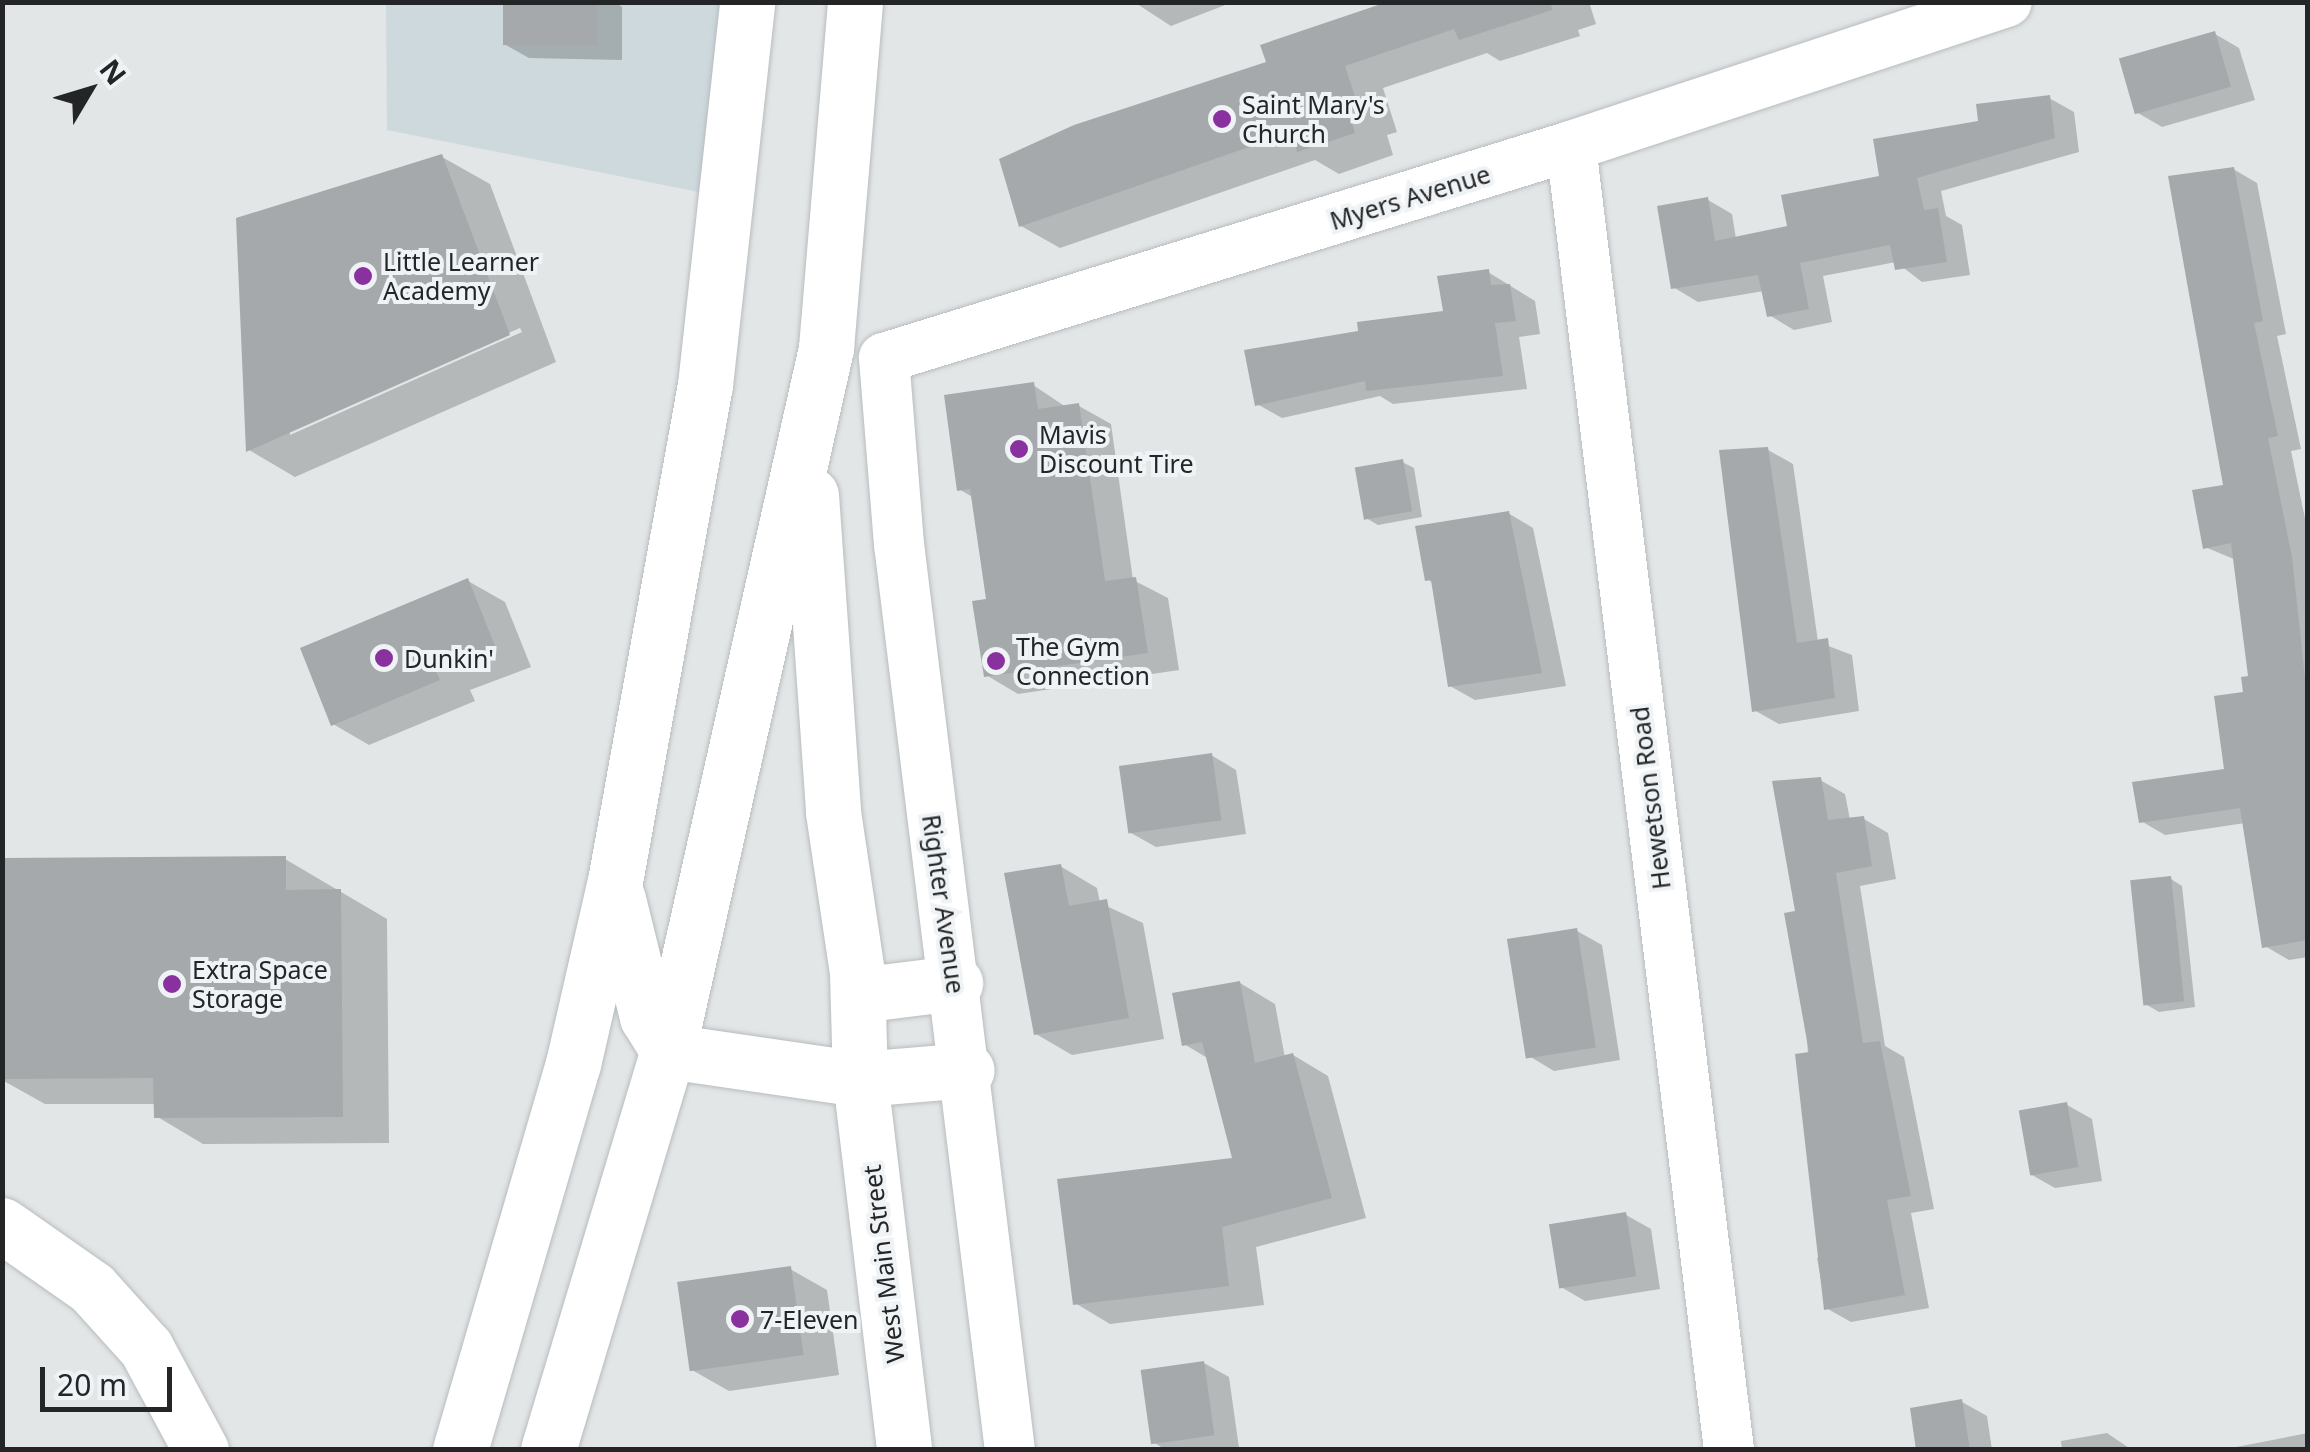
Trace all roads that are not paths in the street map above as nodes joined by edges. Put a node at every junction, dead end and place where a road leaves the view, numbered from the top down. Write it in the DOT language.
graph roads {
  1 [pos="747,2"];
  2 [pos="855,2"];
  3 [pos="2007,2"];
  4 [pos="1572,146"];
  5 [pos="832,299"];
  6 [pos="884,358"];
  7 [pos="806,435"];
  8 [pos="615,881"];
  9 [pos="955,983"];
  10 [pos="858,994"];
  11 [pos="668,1051"];
  12 [pos="967,1070"];
  13 [pos="860,1079"];
  14 [pos="2,1225"];
  15 [pos="201,1450"];
  16 [pos="460,1450"];
  17 [pos="548,1450"];
  18 [pos="904,1450"];
  19 [pos="1010,1450"];
  20 [pos="1728,1450"];
  1 -- 8 [label="main road"];
  2 -- 5 [label="main road"];
  3 -- 4 [label="street, Myers Avenue"];
  4 -- 6 [label="street, Myers Avenue"];
  4 -- 20 [label="street, Hewetson Road"];
  5 -- 6 [label="street"];
  5 -- 7 [label="main road"];
  6 -- 9 [label="street, Righter Avenue"];
  7 -- 10 [label="main road, West Main Street"];
  7 -- 11 [label="main road"];
  8 -- 11 [label="main road"];
  8 -- 16 [label="main road"];
  9 -- 10 [label="main road"];
  9 -- 12 [label="street, Righter Avenue"];
  10 -- 13 [label="main road, West Main Street"];
  11 -- 13 [label="main road"];
  11 -- 17 [label="main road"];
  12 -- 13 [label="main road"];
  12 -- 19 [label="street, Righter Avenue"];
  13 -- 18 [label="main road, West Main Street"];
  14 -- 15 [label="main road"];
}
